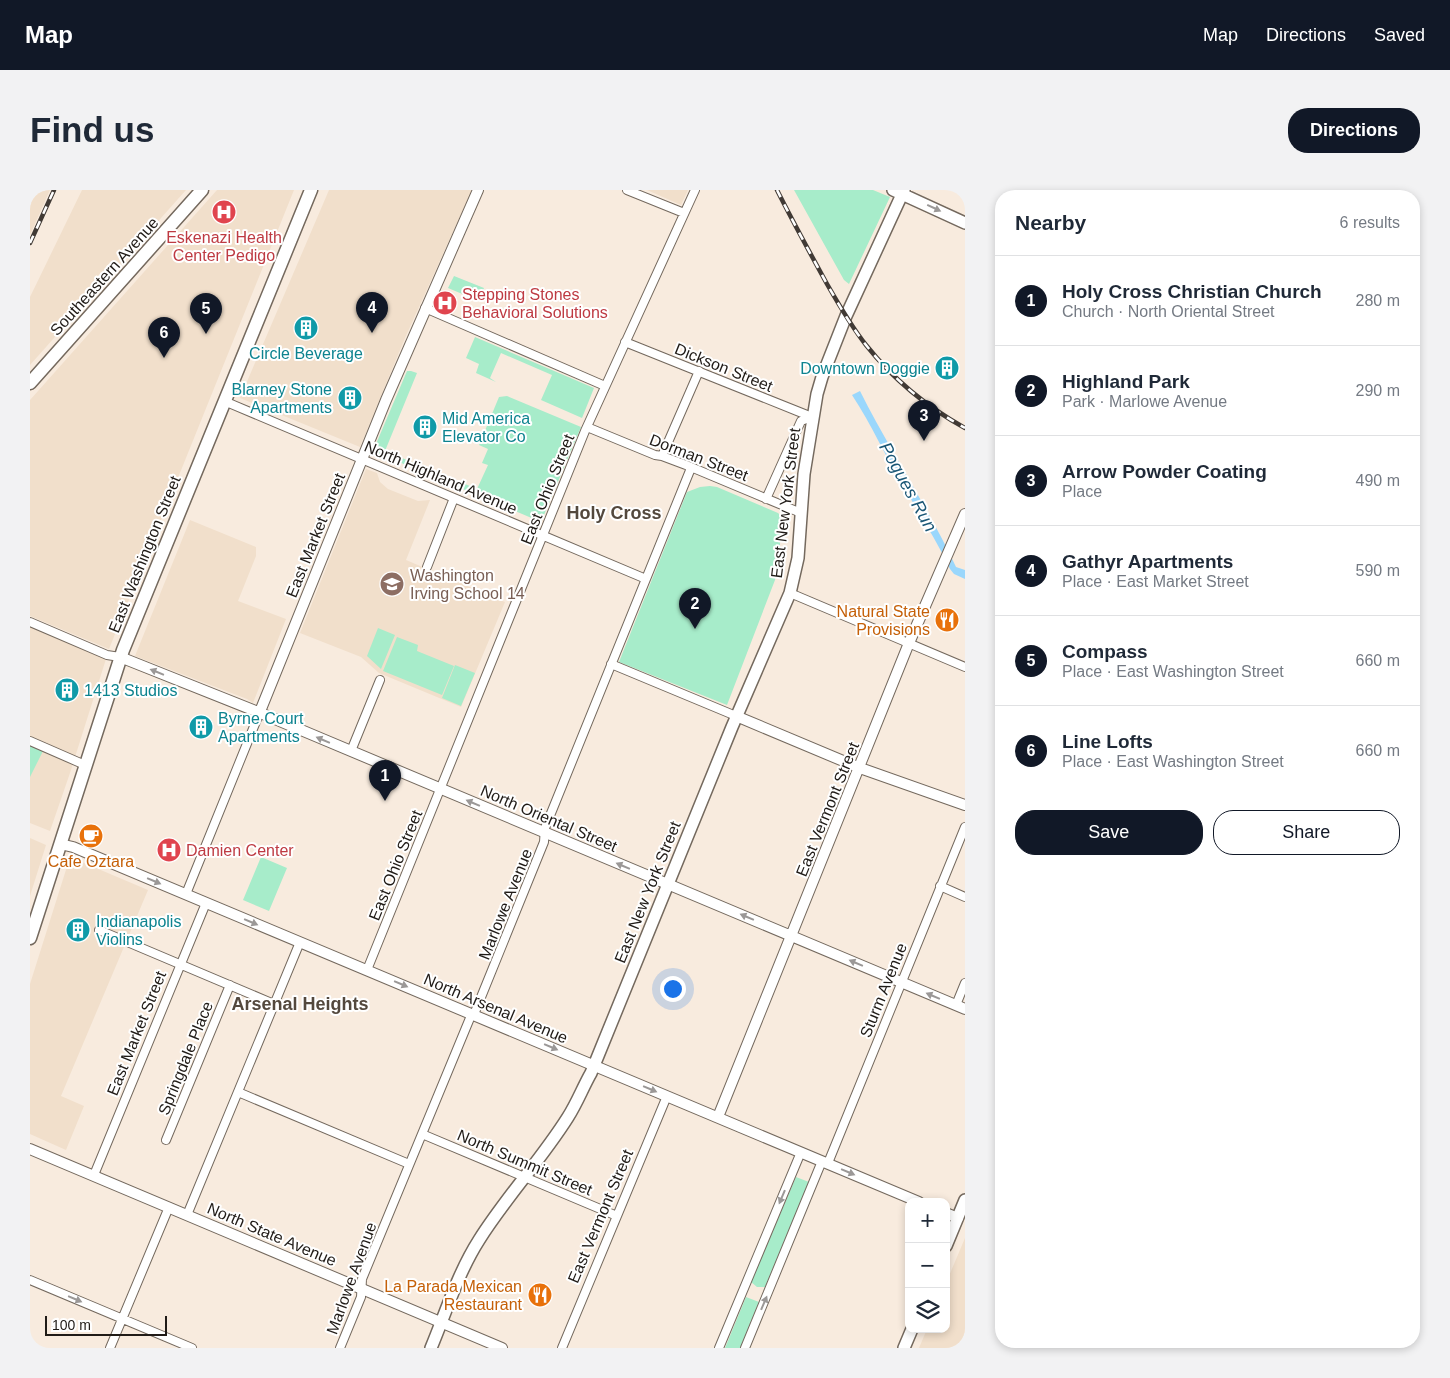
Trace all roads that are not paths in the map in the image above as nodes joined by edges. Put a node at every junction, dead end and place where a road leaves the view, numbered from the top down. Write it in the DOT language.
graph roads {
  1 [pos="202,190"];
  2 [pos="310,190"];
  3 [pos="478,190"];
  4 [pos="627,190"];
  5 [pos="695,190"];
  6 [pos="900,191"];
  7 [pos="684,213"];
  8 [pos="965,223"];
  9 [pos="425,308"];
  10 [pos="625,342"];
  11 [pos="699,371"];
  12 [pos="30,383"];
  13 [pos="605,386"];
  14 [pos="224,401"];
  15 [pos="812,417"];
  16 [pos="587,427"];
  17 [pos="662,456"];
  18 [pos="362,460"];
  19 [pos="691,468"];
  20 [pos="454,498"];
  21 [pos="766,499"];
  22 [pos="801,513"];
  23 [pos="965,514"];
  24 [pos="543,536"];
  25 [pos="427,567"];
  26 [pos="646,579"];
  27 [pos="790,594"];
  28 [pos="30,622"];
  29 [pos="909,644"];
  30 [pos="120,657"];
  31 [pos="612,664"];
  32 [pos="965,667"];
  33 [pos="380,680"];
  34 [pos="259,714"];
  35 [pos="736,716"];
  36 [pos="30,742"];
  37 [pos="351,751"];
  38 [pos="85,765"];
  39 [pos="860,768"];
  40 [pos="440,789"];
  41 [pos="965,805"];
  42 [pos="965,827"];
  43 [pos="544,833"];
  44 [pos="60,844"];
  45 [pos="668,885"];
  46 [pos="940,886"];
  47 [pos="186,894"];
  48 [pos="965,897"];
  49 [pos="206,903"];
  50 [pos="99,930"];
  51 [pos="792,936"];
  52 [pos="30,938"];
  53 [pos="300,942"];
  54 [pos="181,965"];
  55 [pos="367,970"];
  56 [pos="901,982"];
  57 [pos="965,983"];
  58 [pos="230,985"];
  59 [pos="274,1004"];
  60 [pos="960,1007"];
  61 [pos="473,1015"];
  62 [pos="594,1065"];
  63 [pos="238,1092"];
  64 [pos="667,1096"];
  65 [pos="718,1117"];
  66 [pos="422,1134"];
  67 [pos="166,1140"];
  68 [pos="30,1148"];
  69 [pos="801,1152"];
  70 [pos="825,1162"];
  71 [pos="410,1164"];
  72 [pos="94,1176"];
  73 [pos="524,1177"];
  74 [pos="910,1198"];
  75 [pos="965,1200"];
  76 [pos="169,1207"];
  77 [pos="187,1215"];
  78 [pos="950,1215"];
  79 [pos="617,1216"];
  80 [pos="958,1218"];
  81 [pos="947,1243"];
  82 [pos="30,1280"];
  83 [pos="361,1288"];
  84 [pos="123,1319"];
  85 [pos="441,1322"];
  86 [pos="910,1333"];
  87 [pos="110,1348"];
  88 [pos="192,1348"];
  89 [pos="340,1348"];
  90 [pos="431,1348"];
  91 [pos="502,1348"];
  92 [pos="562,1348"];
  93 [pos="719,1348"];
  94 [pos="745,1348"];
  95 [pos="904,1348"];
  1 -- 12 [label="main road, Southeastern Avenue"];
  2 -- 14 [label="main road, East Washington Street"];
  3 -- 9 [label="street, East Market Street"];
  4 -- 7 [label="street"];
  5 -- 7 [label="street, East Ohio Street"];
  6 -- 8 [label="main road, one-way"];
  6 -- 15 [label="main road, East New York Street"];
  7 -- 10 [label="street, East Ohio Street"];
  9 -- 13 [label="street"];
  9 -- 18 [label="street, East Market Street"];
  10 -- 11 [label="street, Dickson Street"];
  10 -- 13 [label="street, East Ohio Street"];
  11 -- 15 [label="street, Dickson Street"];
  11 -- 17 [label="street"];
  13 -- 16 [label="street, East Ohio Street"];
  14 -- 18 [label="street, North Highland Avenue"];
  14 -- 30 [label="main road, East Washington Street"];
  15 -- 21 [label="street, East New York Street"];
  15 -- 22 [label="main road, East New York Street"];
  16 -- 17 [label="street, Dorman Street"];
  16 -- 24 [label="street, East Ohio Street"];
  17 -- 19 [label="street, Dorman Street"];
  18 -- 20 [label="street, North Highland Avenue"];
  18 -- 34 [label="street, East Market Street"];
  19 -- 21 [label="street, Dorman Street"];
  19 -- 26 [label="street, Marlowe Avenue"];
  20 -- 24 [label="street, North Highland Avenue"];
  20 -- 25 [label="street"];
  21 -- 22 [label="street, Dorman Street"];
  22 -- 27 [label="main road, East New York Street"];
  23 -- 29 [label="street, East Vermont Street"];
  24 -- 26 [label="street, North Highland Avenue"];
  24 -- 40 [label="street, East Ohio Street"];
  26 -- 31 [label="street, Marlowe Avenue"];
  27 -- 29 [label="street"];
  27 -- 35 [label="main road, East New York Street"];
  28 -- 30 [label="street"];
  29 -- 32 [label="street"];
  29 -- 39 [label="street, East Vermont Street"];
  34 -- 30 [label="street, North Oriental Street, one-way"];
  30 -- 38 [label="main road, East Washington Street"];
  31 -- 35 [label="street"];
  31 -- 43 [label="street, Marlowe Avenue"];
  33 -- 37 [label="street"];
  37 -- 34 [label="street, North Oriental Street, one-way"];
  34 -- 47 [label="street, East Market Street"];
  35 -- 39 [label="street"];
  35 -- 45 [label="main road, East New York Street"];
  36 -- 38 [label="street"];
  37 -- 40 [label="street, North Oriental Street"];
  38 -- 44 [label="main road, East Washington Street"];
  39 -- 41 [label="street"];
  39 -- 51 [label="street, East Vermont Street"];
  43 -- 40 [label="street, North Oriental Street, one-way"];
  40 -- 55 [label="street, East Ohio Street"];
  42 -- 46 [label="street, Sturm Avenue"];
  45 -- 43 [label="street, North Oriental Street, one-way"];
  43 -- 61 [label="street, Marlowe Avenue"];
  44 -- 47 [label="street, North Arsenal Avenue, one-way"];
  44 -- 52 [label="main road, East Washington Street"];
  51 -- 45 [label="street, North Oriental Street, one-way"];
  45 -- 62 [label="main road, East New York Street"];
  46 -- 48 [label="street"];
  46 -- 56 [label="street, Sturm Avenue"];
  47 -- 49 [label="street, North Arsenal Avenue"];
  49 -- 53 [label="street, North Arsenal Avenue, one-way"];
  49 -- 54 [label="street, East Market Street"];
  50 -- 54 [label="street"];
  56 -- 51 [label="street, North Oriental Street, one-way"];
  51 -- 65 [label="street, East Vermont Street"];
  53 -- 55 [label="street, North Arsenal Avenue"];
  53 -- 59 [label="street"];
  54 -- 58 [label="street"];
  54 -- 72 [label="street, East Market Street"];
  55 -- 61 [label="street, North Arsenal Avenue, one-way"];
  60 -- 56 [label="street, North Oriental Street, one-way"];
  56 -- 70 [label="street, Sturm Avenue"];
  57 -- 60 [label="street"];
  58 -- 59 [label="street"];
  58 -- 67 [label="street, Springdale Place"];
  59 -- 63 [label="street"];
  61 -- 62 [label="street, North Arsenal Avenue, one-way"];
  61 -- 66 [label="street, Marlowe Avenue"];
  62 -- 64 [label="street, North Arsenal Avenue, one-way"];
  62 -- 73 [label="main road, East New York Street"];
  63 -- 71 [label="street"];
  63 -- 77 [label="street"];
  64 -- 65 [label="street, North Arsenal Avenue"];
  64 -- 79 [label="street, East Vermont Street"];
  65 -- 69 [label="street, North Arsenal Avenue"];
  66 -- 71 [label="street, Marlowe Avenue"];
  66 -- 73 [label="street, North Summit Street"];
  68 -- 72 [label="street, North State Avenue"];
  69 -- 70 [label="street, North Arsenal Avenue"];
  69 -- 93 [label="street, one-way"];
  70 -- 74 [label="street, North Arsenal Avenue, one-way"];
  94 -- 70 [label="street, Sturm Avenue, one-way"];
  71 -- 83 [label="street, Marlowe Avenue"];
  72 -- 76 [label="street, North State Avenue"];
  73 -- 79 [label="street, North Summit Street"];
  73 -- 85 [label="main road, East New York Street"];
  75 -- 80 [label="main road"];
  76 -- 77 [label="street, North State Avenue"];
  76 -- 84 [label="street"];
  77 -- 83 [label="street, North State Avenue"];
  78 -- 80 [label="street"];
  79 -- 92 [label="street, East Vermont Street"];
  80 -- 81 [label="main road"];
  82 -- 84 [label="street, one-way"];
  83 -- 85 [label="street, North State Avenue"];
  83 -- 89 [label="street, Marlowe Avenue"];
  84 -- 87 [label="street"];
  84 -- 88 [label="street"];
  85 -- 90 [label="main road, East New York Street"];
  85 -- 91 [label="street, North State Avenue"];
  86 -- 95 [label="main road"];
}
